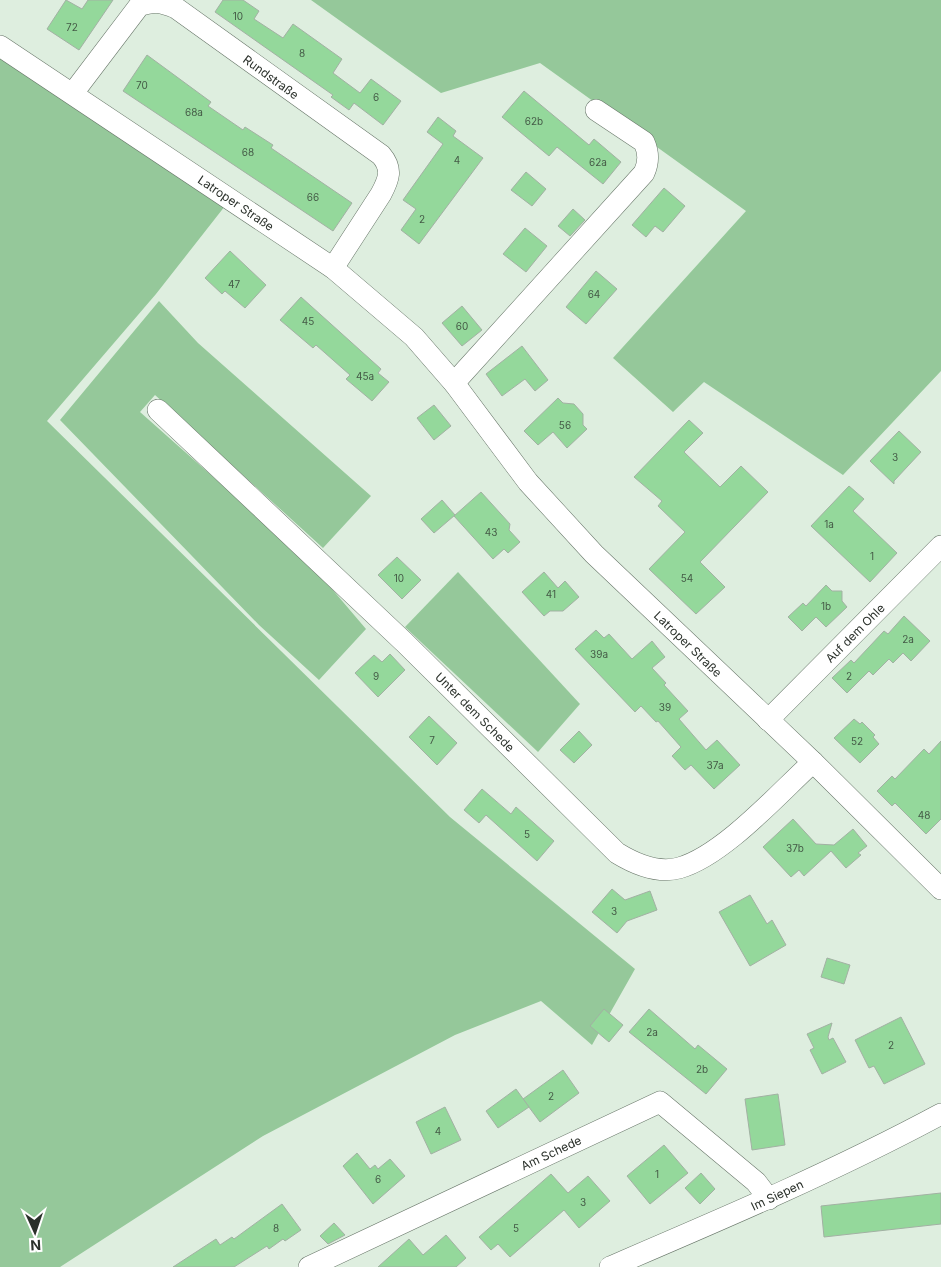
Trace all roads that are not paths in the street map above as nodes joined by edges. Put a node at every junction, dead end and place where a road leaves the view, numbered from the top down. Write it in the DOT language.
graph roads {
  1 [pos="0,46"];
  2 [pos="73,93"];
  3 [pos="596,110"];
  4 [pos="333,268"];
  5 [pos="454,383"];
  6 [pos="158,410"];
  7 [pos="941,546"];
  8 [pos="768,720"];
  9 [pos="813,762"];
  10 [pos="941,889"];
  11 [pos="941,1114"];
  12 [pos="769,1200"];
  13 [pos="309,1267"];
  14 [pos="610,1267"];
  1 -- 2 [label="street, Latroper Straße"];
  2 -- 4 [label="street, Latroper Straße"];
  2 -- 4 [label="street, Rundstraße"];
  3 -- 5 [label="street"];
  4 -- 5 [label="street, Latroper Straße"];
  5 -- 8 [label="street, Latroper Straße"];
  6 -- 9 [label="street, Unter dem Schede"];
  7 -- 8 [label="street, Auf dem Ohle"];
  8 -- 9 [label="street, Latroper Straße"];
  9 -- 10 [label="street, Latroper Straße"];
  11 -- 12 [label="street, Im Siepen"];
  12 -- 13 [label="street, Am Schede"];
  12 -- 14 [label="street, Im Siepen"];
}
